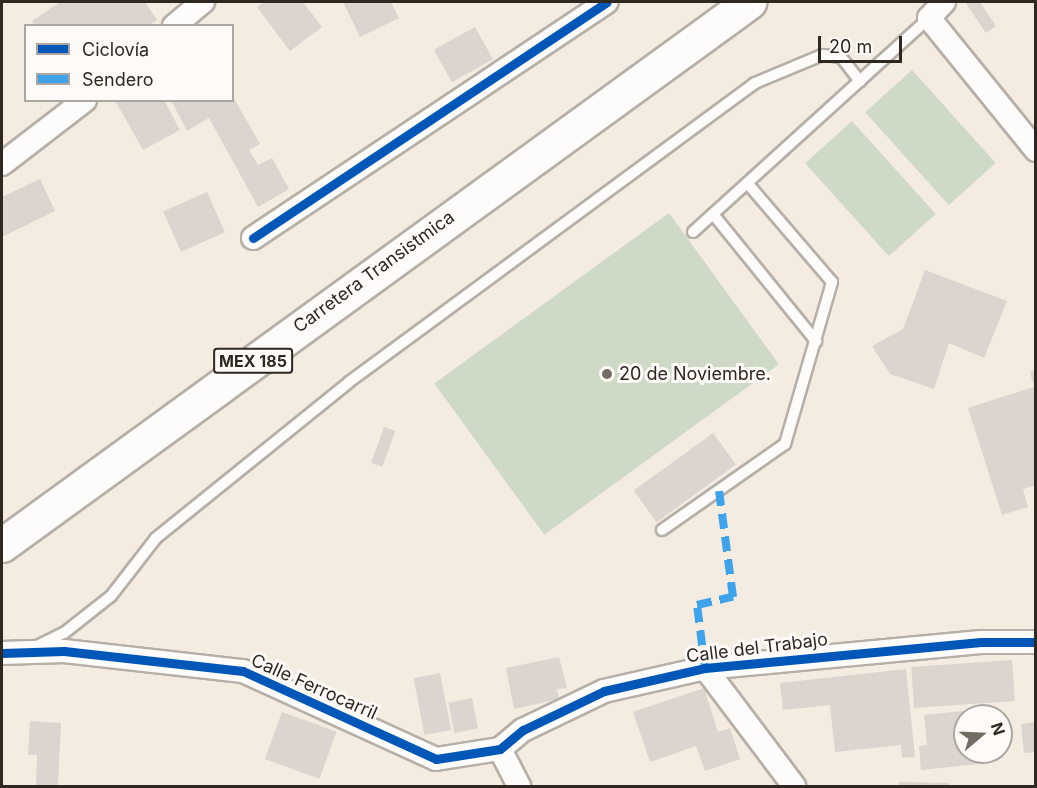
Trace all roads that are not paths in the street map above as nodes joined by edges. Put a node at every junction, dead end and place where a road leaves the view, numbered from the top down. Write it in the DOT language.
graph roads {
  1 [pos="202,2"];
  2 [pos="607,2"];
  3 [pos="749,2"];
  4 [pos="937,10"];
  5 [pos="176,24"];
  6 [pos="860,81"];
  7 [pos="83,102"];
  8 [pos="1035,150"];
  9 [pos="2,164"];
  10 [pos="747,183"];
  11 [pos="713,214"];
  12 [pos="693,232"];
  13 [pos="253,238"];
  14 [pos="816,341"];
  15 [pos="662,530"];
  16 [pos="2,545"];
  17 [pos="1035,642"];
  18 [pos="26,652"];
  19 [pos="2,653"];
  20 [pos="705,668"];
  21 [pos="500,749"];
  22 [pos="519,786"];
  23 [pos="794,786"];
  1 -- 5 [label="street"];
  2 -- 13 [label="street"];
  3 -- 16 [label="main road, Carretera Transistmica / MEX 185"];
  4 -- 6 [label="lane"];
  4 -- 8 [label="street"];
  6 -- 10 [label="lane"];
  6 -- 18 [label="lane"];
  7 -- 9 [label="street"];
  10 -- 11 [label="lane"];
  10 -- 14 [label="lane"];
  11 -- 12 [label="lane"];
  11 -- 14 [label="lane"];
  14 -- 15 [label="lane"];
  17 -- 20 [label="street, Calle del Trabajo"];
  18 -- 19 [label="street, Calle Ferrocarril"];
  18 -- 21 [label="street, Calle Ferrocarril"];
  20 -- 21 [label="street, Calle del Trabajo"];
  20 -- 23 [label="street"];
  21 -- 22 [label="street"];
}
